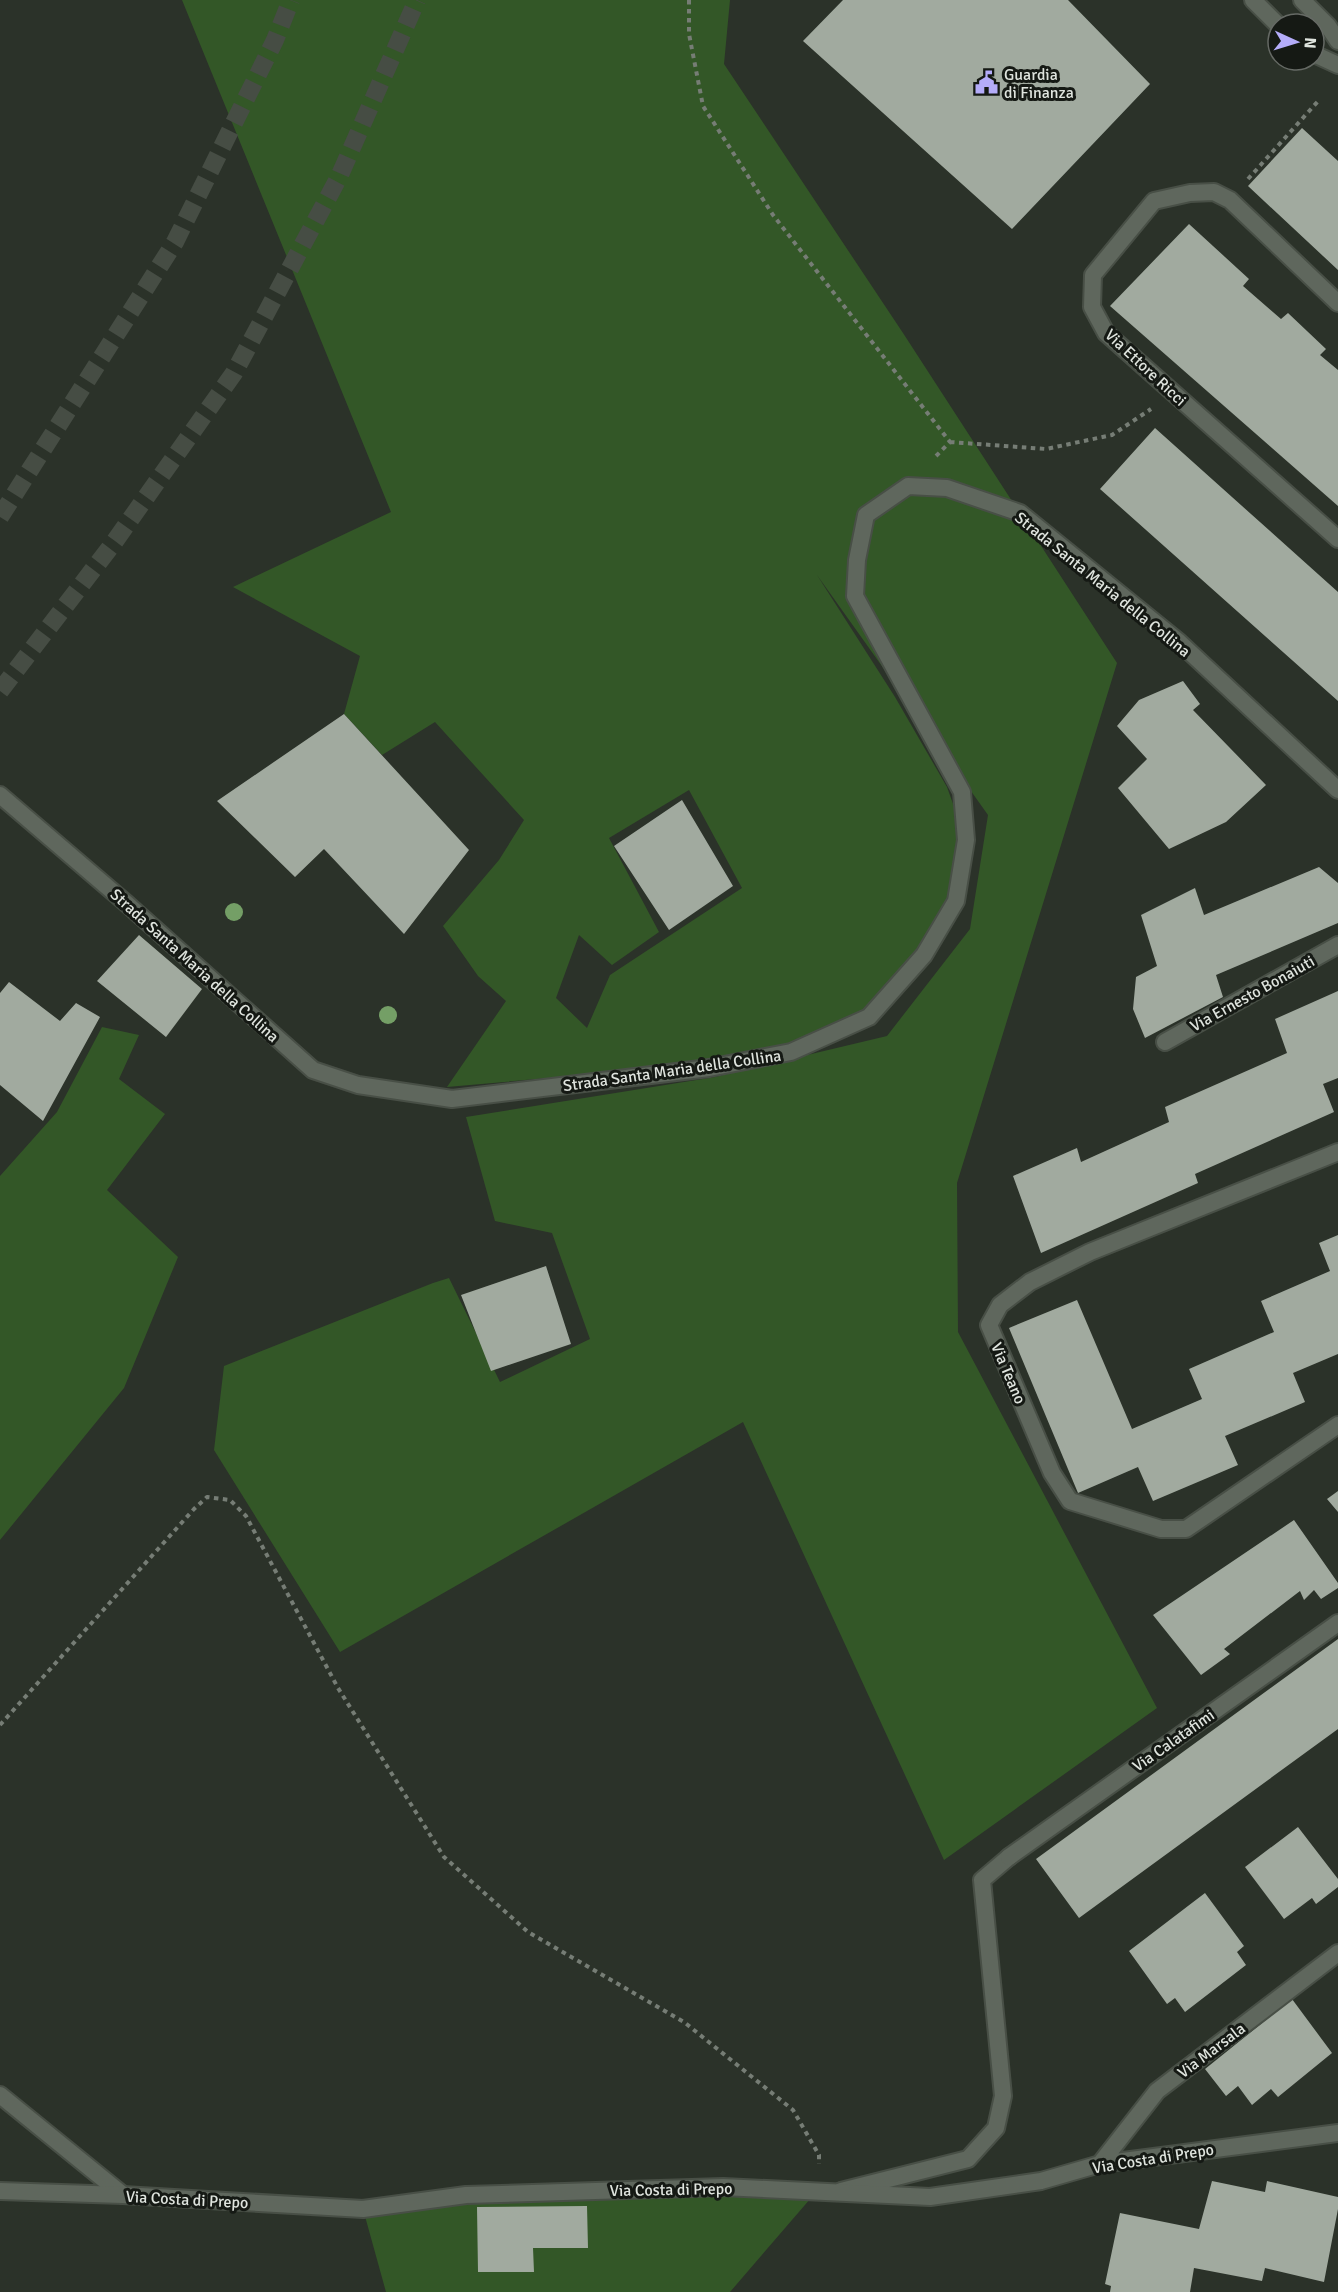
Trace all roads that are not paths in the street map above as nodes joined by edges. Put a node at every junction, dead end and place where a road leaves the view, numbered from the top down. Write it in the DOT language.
graph roads {
  1 [pos="1253,0"];
  2 [pos="1302,0"];
  3 [pos="1266,13"];
  4 [pos="1338,40"];
  5 [pos="1338,303"];
  6 [pos="1338,539"];
  7 [pos="1338,790"];
  8 [pos="0,795"];
  9 [pos="1338,945"];
  10 [pos="1165,1042"];
  11 [pos="1338,1152"];
  12 [pos="1338,1425"];
  13 [pos="1338,1623"];
  14 [pos="1338,1953"];
  15 [pos="0,2096"];
  16 [pos="1338,2133"];
  17 [pos="1100,2164"];
  18 [pos="0,2191"];
  19 [pos="836,2192"];
  20 [pos="123,2195"];
  1 -- 3 [label="street"];
  2 -- 4 [label="street"];
  5 -- 6 [label="street, Via Ettore Ricci"];
  7 -- 8 [label="street, Strada Santa Maria della Collina"];
  9 -- 10 [label="street, Via Ernesto Bonaiuti"];
  11 -- 12 [label="street, Via Teano"];
  13 -- 19 [label="street, Via Calatafimi"];
  14 -- 17 [label="street, Via Marsala"];
  15 -- 20 [label="street"];
  16 -- 17 [label="street, Via Costa di Prepo"];
  17 -- 19 [label="street, Via Costa di Prepo"];
  18 -- 20 [label="street, Via Costa di Prepo"];
  19 -- 20 [label="street, Via Costa di Prepo"];
}
